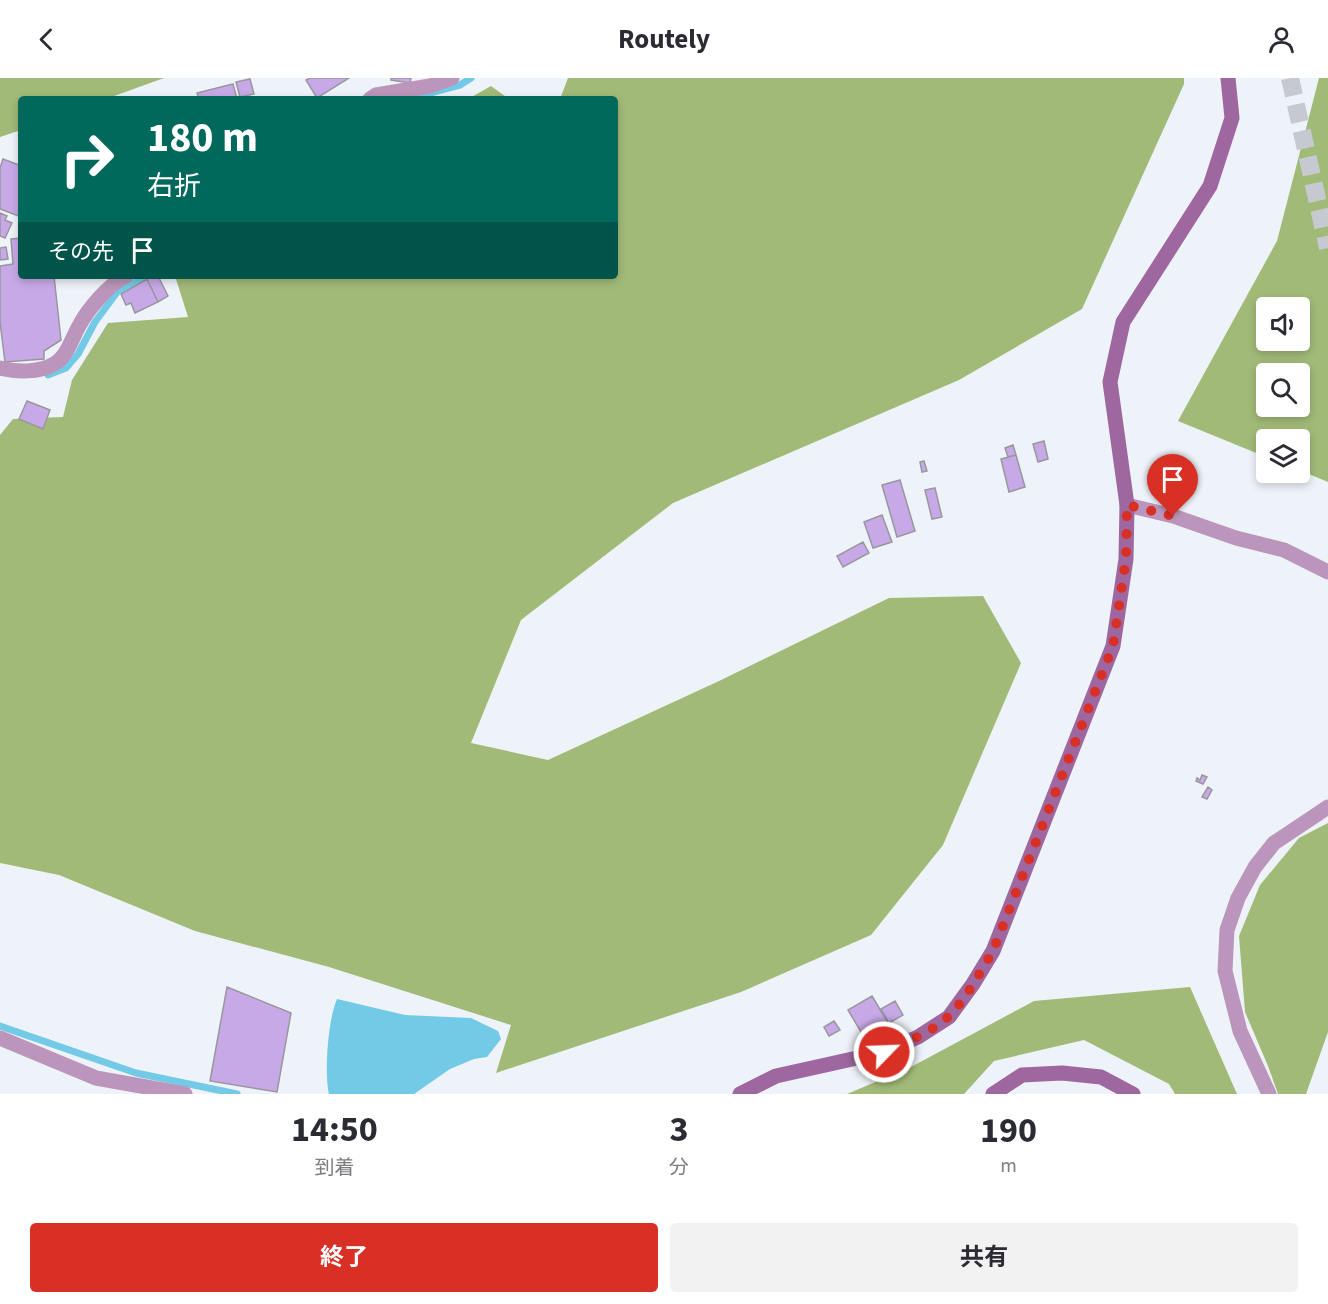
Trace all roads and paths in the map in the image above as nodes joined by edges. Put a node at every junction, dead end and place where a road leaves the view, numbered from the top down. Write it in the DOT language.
graph roads {
  1 [pos="452,78"];
  2 [pos="1228,78"];
  3 [pos="374,96"];
  4 [pos="120,279"];
  5 [pos="0,368"];
  6 [pos="1127,505"];
  7 [pos="1328,572"];
  8 [pos="1328,807"];
  9 [pos="0,1038"];
  10 [pos="185,1094"];
  11 [pos="740,1094"];
  12 [pos="993,1094"];
  13 [pos="1134,1094"];
  14 [pos="1269,1094"];
  1 -- 3 [label="street"];
  2 -- 6 [label="street"];
  4 -- 5 [label="street"];
  6 -- 7 [label="street"];
  6 -- 11 [label="street"];
  8 -- 14 [label="street"];
  9 -- 10 [label="street"];
  12 -- 13 [label="street"];
}
